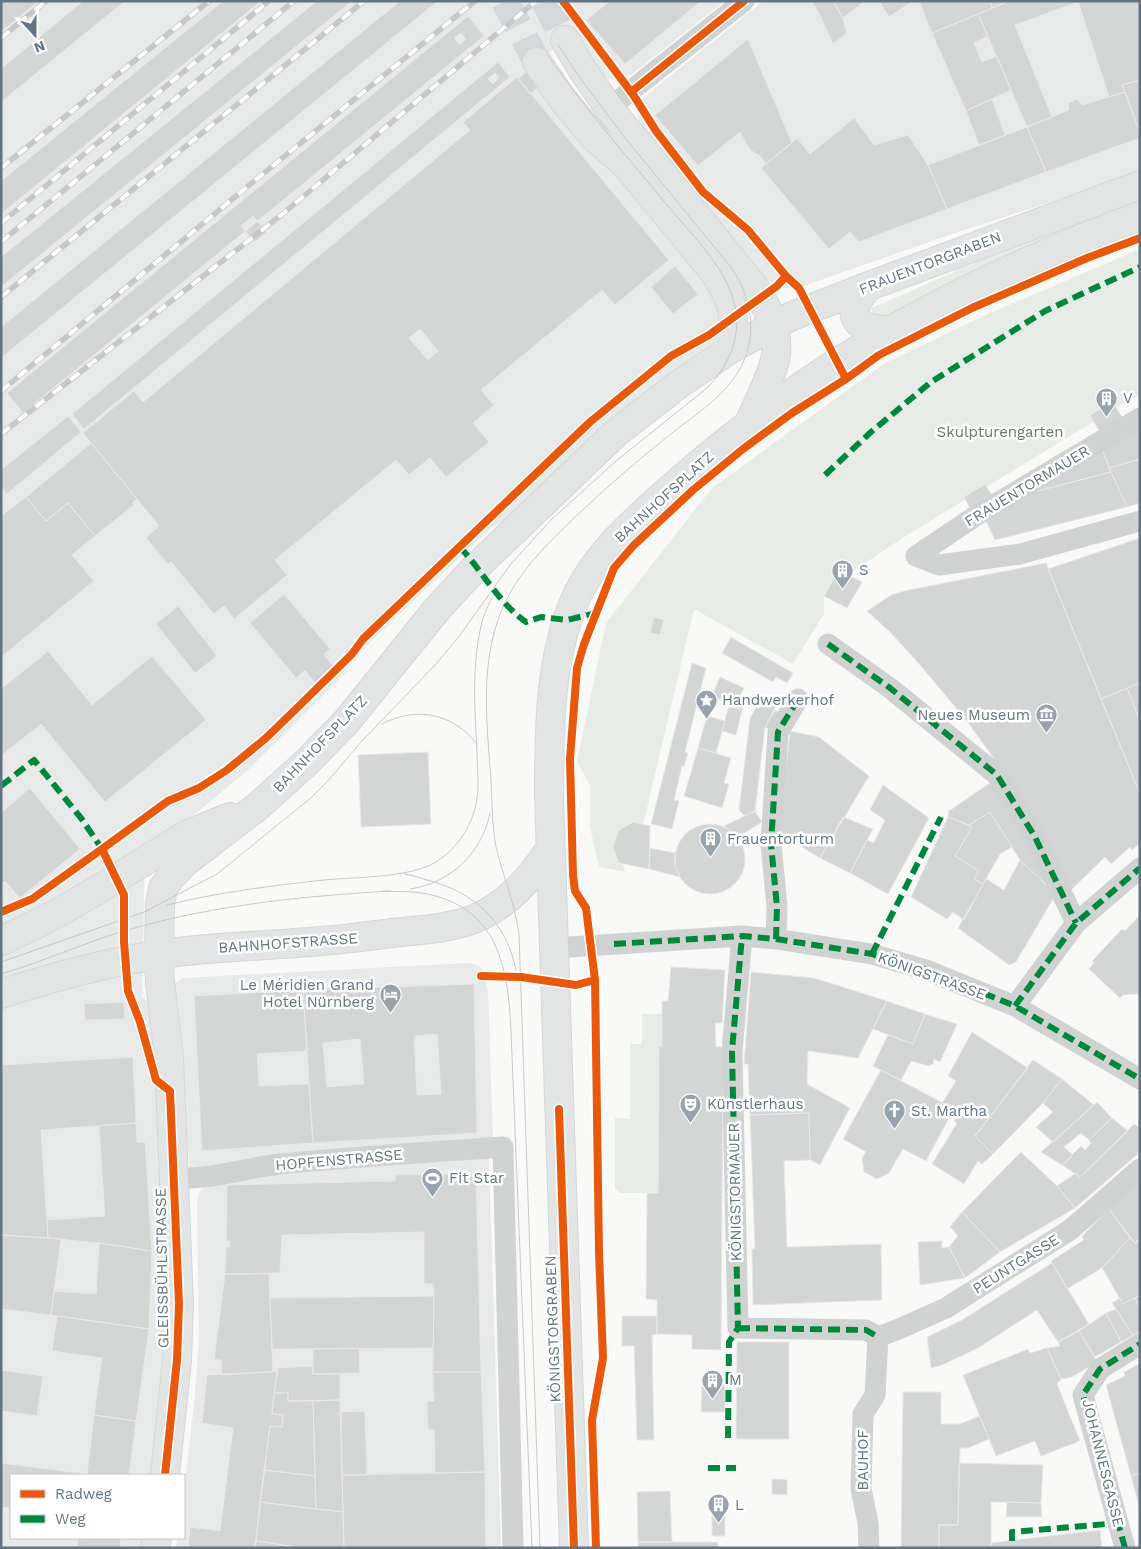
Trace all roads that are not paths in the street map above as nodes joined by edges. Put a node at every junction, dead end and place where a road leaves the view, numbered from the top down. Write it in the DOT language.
graph roads {
  1 [pos="744,1"];
  2 [pos="565,40"];
  3 [pos="537,62"];
  4 [pos="609,108"];
  5 [pos="1140,185"];
  6 [pos="1140,216"];
  7 [pos="869,286"];
  8 [pos="773,326"];
  9 [pos="889,330"];
  10 [pos="725,352"];
  11 [pos="1140,418"];
  12 [pos="749,423"];
  13 [pos="1140,521"];
  14 [pos="828,644"];
  15 [pos="798,699"];
  16 [pos="257,807"];
  17 [pos="550,849"];
  18 [pos="1140,868"];
  19 [pos="1076,923"];
  20 [pos="742,936"];
  21 [pos="776,939"];
  22 [pos="1,941"];
  23 [pos="554,948"];
  24 [pos="159,954"];
  25 [pos="1,994"];
  26 [pos="1015,1006"];
  27 [pos="1140,1078"];
  28 [pos="1140,1169"];
  29 [pos="175,1178"];
  30 [pos="878,1337"];
  31 [pos="1140,1344"];
  32 [pos="165,1474"];
  33 [pos="513,1548"];
  34 [pos="574,1548"];
  35 [pos="869,1548"];
  36 [pos="1125,1548"];
  1 -- 4 [label="street"];
  2 -- 4 [label="main road, BAHNHOFSPLATZ"];
  3 -- 10 [label="main road"];
  4 -- 8 [label="main road, BAHNHOFSPLATZ"];
  5 -- 7 [label="main road, FRAUENTORGRABEN"];
  6 -- 9 [label="main road"];
  7 -- 8 [label="main road, FRAUENTORGRABEN"];
  7 -- 9 [label="main road"];
  8 -- 10 [label="main road, FRAUENTORGRABEN"];
  8 -- 12 [label="main road, BAHNHOFSPLATZ"];
  9 -- 12 [label="main road"];
  10 -- 16 [label="main road, BAHNHOFSPLATZ"];
  11 -- 13 [label="street, FRAUENTORMAUER"];
  12 -- 17 [label="main road, BAHNHOFSPLATZ"];
  14 -- 19 [label="street"];
  15 -- 21 [label="street"];
  16 -- 22 [label="main road, BAHNHOFSPLATZ"];
  16 -- 24 [label="main road, BAHNHOFSPLATZ"];
  17 -- 23 [label="main road, BAHNHOFSPLATZ"];
  17 -- 24 [label="main road, BAHNHOFSTRASSE"];
  18 -- 19 [label="street"];
  19 -- 26 [label="street"];
  20 -- 21 [label="street, KÖNIGSTRASSE"];
  20 -- 23 [label="street, KÖNIGSTRASSE"];
  20 -- 30 [label="street, KÖNIGSTORMAUER"];
  21 -- 26 [label="street, KÖNIGSTRASSE"];
  23 -- 34 [label="main road, KÖNIGSTORGRABEN"];
  24 -- 25 [label="main road, BAHNHOFSTRASSE"];
  24 -- 29 [label="main road, GLEISSBÜHLSTRASSE"];
  26 -- 27 [label="street, KÖNIGSTRASSE"];
  28 -- 30 [label="street, PEUNTGASSE"];
  29 -- 32 [label="main road, GLEISSBÜHLSTRASSE"];
  29 -- 33 [label="street, HOPFENSTRASSE"];
  30 -- 35 [label="street, BAUHOF"];
  31 -- 36 [label="street, JOHANNESGASSE"];
}
